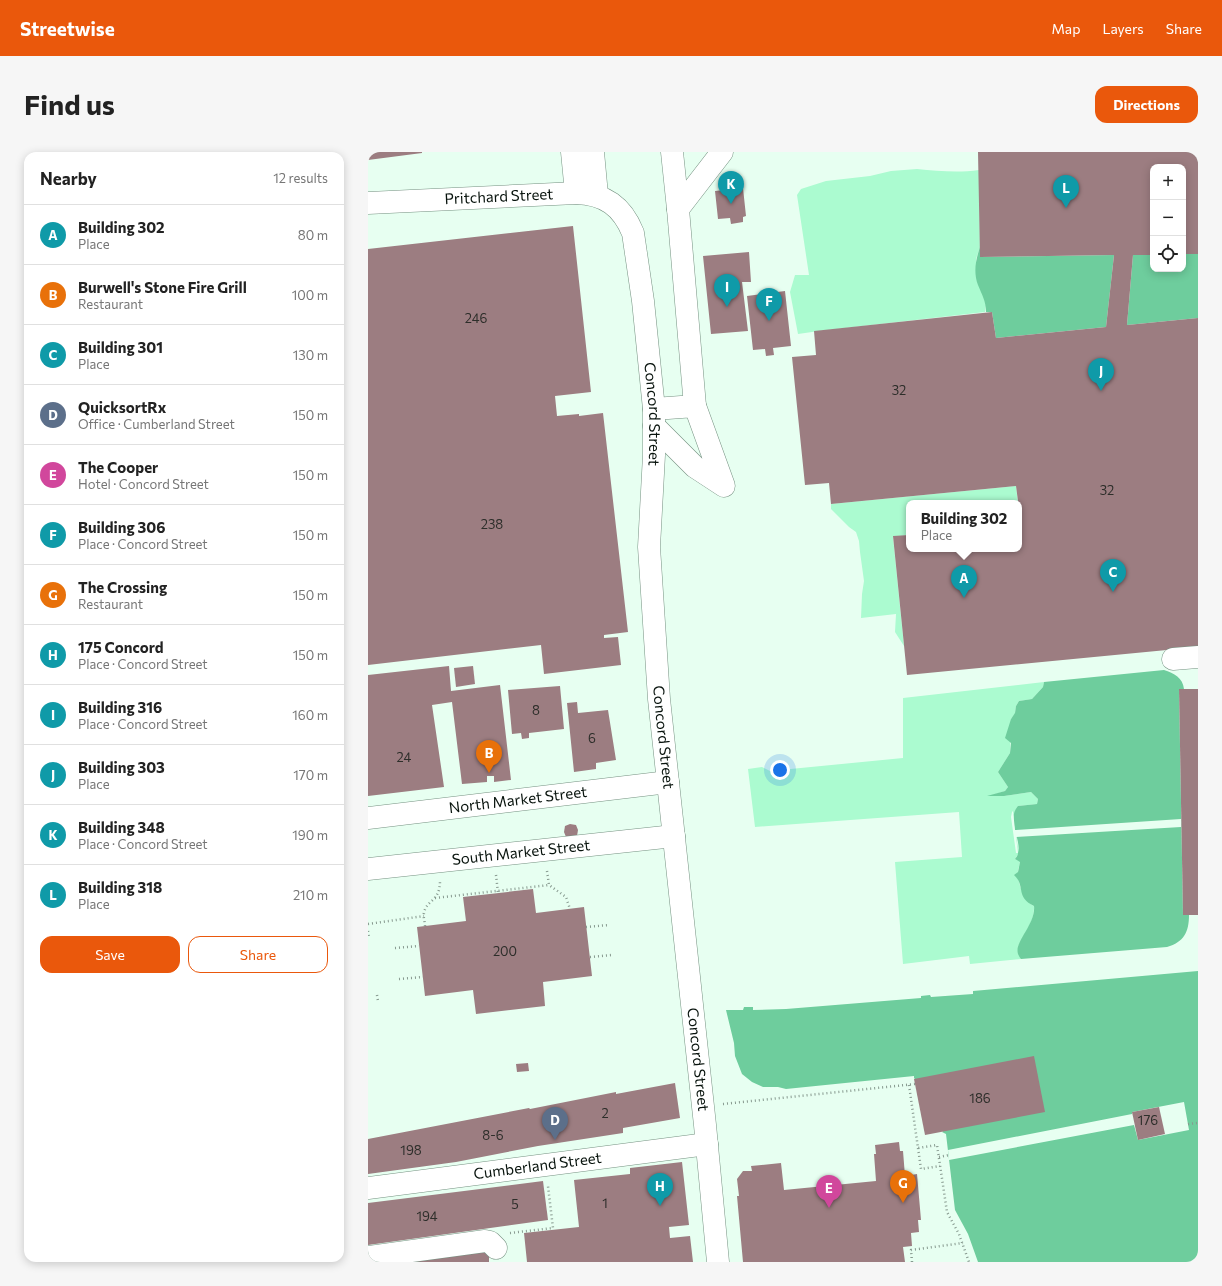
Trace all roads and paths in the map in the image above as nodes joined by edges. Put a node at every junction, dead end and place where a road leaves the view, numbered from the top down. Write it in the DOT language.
graph roads {
  1 [pos="572,152"];
  2 [pos="593,152"];
  3 [pos="672,152"];
  4 [pos="722,152"];
  5 [pos="587,194"];
  6 [pos="368,203"];
  7 [pos="678,209"];
  8 [pos="696,406"];
  9 [pos="654,417"];
  10 [pos="1198,657"];
  11 [pos="1173,659"];
  12 [pos="668,782"];
  13 [pos="368,818"];
  14 [pos="674,836"];
  15 [pos="546,866"];
  16 [pos="495,868"];
  17 [pos="368,869"];
  18 [pos="440,878"];
  19 [pos="549,885"];
  20 [pos="498,892"];
  21 [pos="435,898"];
  22 [pos="570,909"];
  23 [pos="424,916"];
  24 [pos="368,924"];
  25 [pos="609,925"];
  26 [pos="425,926"];
  27 [pos="586,927"];
  28 [pos="368,931"];
  29 [pos="369,938"];
  30 [pos="419,946"];
  31 [pos="395,948"];
  32 [pos="612,955"];
  33 [pos="590,957"];
  34 [pos="423,977"];
  35 [pos="399,979"];
  36 [pos="377,995"];
  37 [pos="378,1001"];
  38 [pos="915,1084"];
  39 [pos="909,1085"];
  40 [pos="720,1104"];
  41 [pos="1188,1124"];
  42 [pos="1198,1124"];
  43 [pos="707,1144"];
  44 [pos="918,1148"];
  45 [pos="949,1155"];
  46 [pos="939,1157"];
  47 [pos="940,1166"];
  48 [pos="547,1179"];
  49 [pos="368,1188"];
  50 [pos="500,1241"];
  51 [pos="963,1243"];
  52 [pos="368,1257"];
  53 [pos="718,1262"];
  54 [pos="912,1262"];
  55 [pos="969,1262"];
  1 -- 5 [label="street"];
  2 -- 5 [label="street"];
  3 -- 7 [label="street"];
  4 -- 7 [label="street"];
  5 -- 6 [label="street, Pritchard Street"];
  5 -- 9 [label="street, Concord Street"];
  7 -- 8 [label="street"];
  8 -- 9 [label="street"];
  8 -- 9 [label="street"];
  9 -- 12 [label="street, Concord Street"];
  10 -- 11 [label="street"];
  12 -- 13 [label="street, North Market Street"];
  12 -- 14 [label="street, Concord Street"];
  14 -- 17 [label="street, South Market Street"];
  14 -- 43 [label="street, Concord Street"];
  15 -- 19 [label="path"];
  16 -- 20 [label="path"];
  18 -- 21 [label="path"];
  19 -- 20 [label="path"];
  19 -- 22 [label="path"];
  20 -- 21 [label="path"];
  21 -- 23 [label="path"];
  23 -- 24 [label="path"];
  23 -- 26 [label="path"];
  25 -- 27 [label="path"];
  28 -- 29 [label="path"];
  30 -- 31 [label="path"];
  32 -- 33 [label="path"];
  34 -- 35 [label="path"];
  36 -- 37 [label="path"];
  38 -- 39 [label="path"];
  39 -- 40 [label="path"];
  39 -- 44 [label="path"];
  41 -- 42 [label="path"];
  43 -- 49 [label="street, Cumberland Street"];
  43 -- 53 [label="street, Concord Street"];
  44 -- 46 [label="path"];
  44 -- 47 [label="path"];
  45 -- 46 [label="path"];
  46 -- 47 [label="path"];
  47 -- 51 [label="path"];
  48 -- 50 [label="path"];
  50 -- 52 [label="street"];
  51 -- 54 [label="path"];
  51 -- 55 [label="path"];
}
